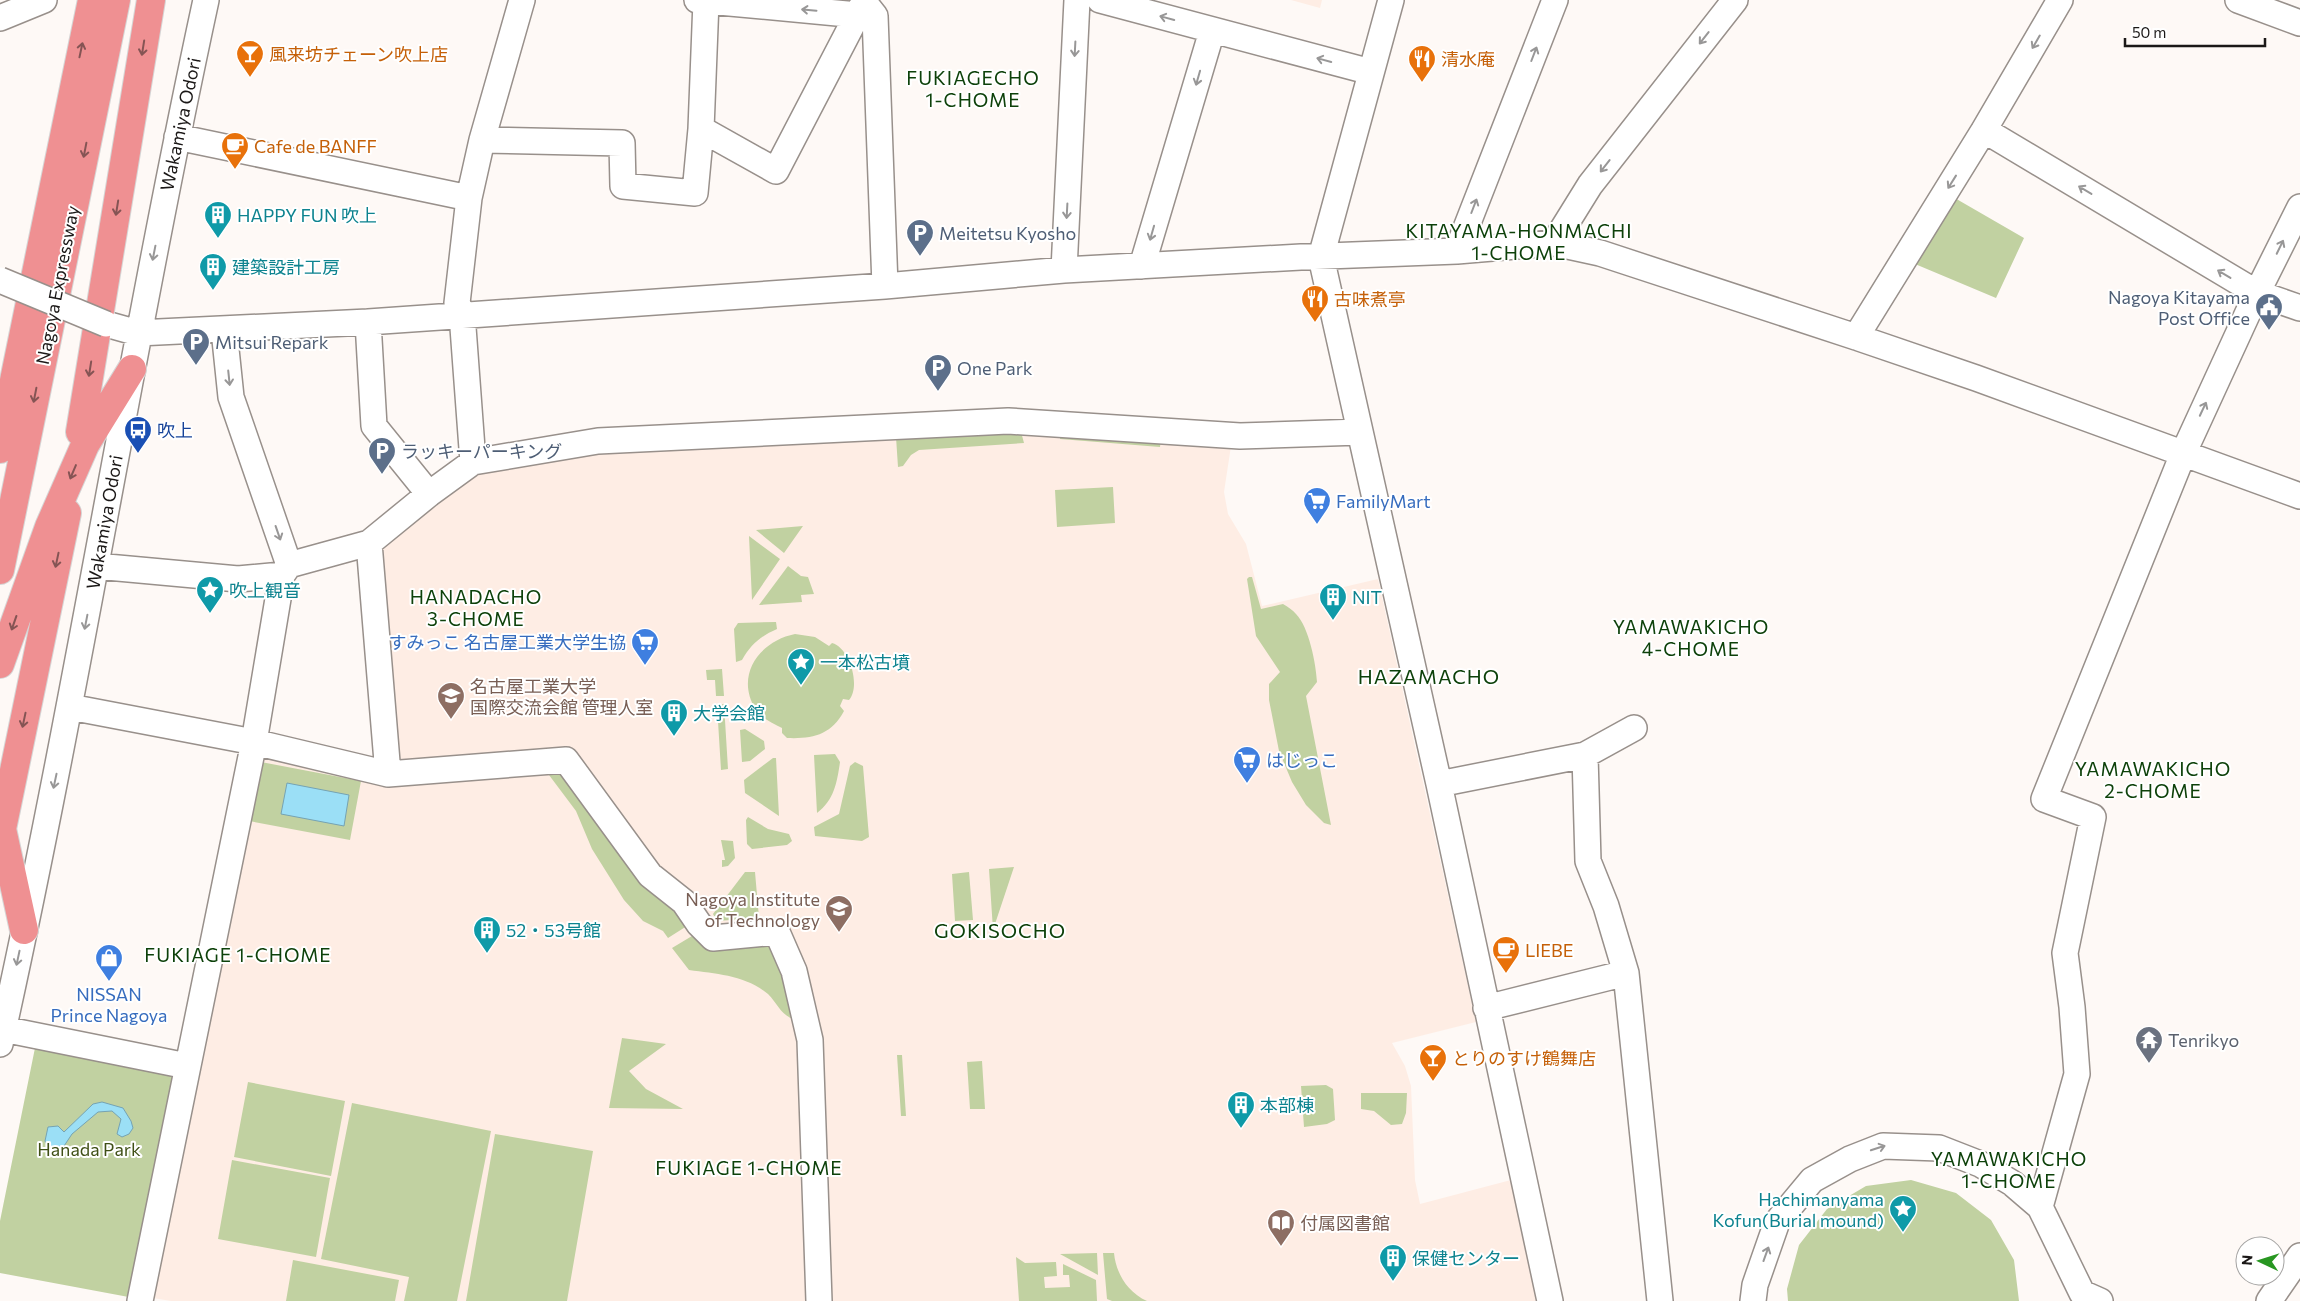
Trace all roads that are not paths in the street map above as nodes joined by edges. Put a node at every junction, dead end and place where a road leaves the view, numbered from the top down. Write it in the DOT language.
graph roads {
  1 [pos="44,0"];
  2 [pos="92,0"];
  3 [pos="116,0"];
  4 [pos="151,0"];
  5 [pos="206,0"];
  6 [pos="522,0"];
  7 [pos="702,0"];
  8 [pos="1077,0"];
  9 [pos="1100,0"];
  10 [pos="1391,0"];
  11 [pos="1555,0"];
  12 [pos="2060,0"];
  13 [pos="2238,0"];
  14 [pos="1733,1"];
  15 [pos="862,5"];
  16 [pos="2,14"];
  17 [pos="2300,23"];
  18 [pos="1212,31"];
  19 [pos="1371,72"];
  20 [pos="72,98"];
  21 [pos="701,129"];
  22 [pos="1984,130"];
  23 [pos="177,137"];
  24 [pos="482,140"];
  25 [pos="469,198"];
  26 [pos="2300,207"];
  27 [pos="1554,244"];
  28 [pos="1457,251"];
  29 [pos="1321,258"];
  30 [pos="1142,266"];
  31 [pos="1064,270"];
  32 [pos="0,280"];
  33 [pos="885,286"];
  34 [pos="2257,293"];
  35 [pos="2300,308"];
  36 [pos="462,314"];
  37 [pos="368,322"];
  38 [pos="224,330"];
  39 [pos="138,333"];
  40 [pos="1856,338"];
  41 [pos="132,369"];
  42 [pos="0,380"];
  43 [pos="80,432"];
  44 [pos="1360,432"];
  45 [pos="0,449"];
  46 [pos="2183,454"];
  47 [pos="473,462"];
  48 [pos="429,494"];
  49 [pos="2300,496"];
  50 [pos="67,513"];
  51 [pos="369,543"];
  52 [pos="1,566"];
  53 [pos="96,566"];
  54 [pos="285,570"];
  55 [pos="0,664"];
  56 [pos="70,707"];
  57 [pos="1634,728"];
  58 [pos="254,742"];
  59 [pos="1586,755"];
  60 [pos="388,774"];
  61 [pos="1439,784"];
  62 [pos="24,930"];
  63 [pos="1626,973"];
  64 [pos="1486,1008"];
  65 [pos="2,1037"];
  66 [pos="187,1066"];
  67 [pos="2040,1207"];
  68 [pos="2300,1256"];
  69 [pos="140,1301"];
  70 [pos="819,1301"];
  71 [pos="1550,1301"];
  72 [pos="1660,1301"];
  73 [pos="1753,1301"];
  74 [pos="2100,1301"];
  75 [pos="2269,1301"];
  1 -- 16 [label="street"];
  20 -- 2 [label="highway, Nagoya Expressway, one-way"];
  3 -- 52 [label="highway, Nagoya Expressway, one-way"];
  4 -- 43 [label="highway, one-way"];
  5 -- 23 [label="street, Wakamiya Odori"];
  6 -- 24 [label="street"];
  15 -- 7 [label="street, one-way"];
  7 -- 21 [label="street"];
  8 -- 31 [label="street, one-way"];
  18 -- 9 [label="street, one-way"];
  10 -- 19 [label="street"];
  28 -- 11 [label="street, one-way"];
  12 -- 22 [label="street, one-way"];
  13 -- 17 [label="street"];
  14 -- 27 [label="street, one-way"];
  15 -- 21 [label="street"];
  15 -- 33 [label="street"];
  19 -- 18 [label="street, one-way"];
  18 -- 30 [label="street, one-way"];
  19 -- 29 [label="street"];
  20 -- 42 [label="highway"];
  20 -- 45 [label="highway, Nagoya Expressway"];
  21 -- 24 [label="street"];
  34 -- 22 [label="street, one-way"];
  22 -- 40 [label="street, one-way"];
  23 -- 25 [label="street"];
  23 -- 39 [label="street, Wakamiya Odori, one-way"];
  24 -- 25 [label="street"];
  25 -- 36 [label="street"];
  34 -- 26 [label="street, one-way"];
  27 -- 28 [label="street"];
  27 -- 40 [label="street"];
  28 -- 29 [label="street"];
  29 -- 30 [label="street"];
  29 -- 44 [label="street"];
  30 -- 31 [label="street"];
  31 -- 33 [label="street"];
  32 -- 39 [label="street, bridge"];
  33 -- 36 [label="street"];
  34 -- 35 [label="street"];
  46 -- 34 [label="street, one-way"];
  36 -- 37 [label="street"];
  36 -- 47 [label="street"];
  37 -- 38 [label="street"];
  37 -- 48 [label="street"];
  38 -- 39 [label="street"];
  38 -- 54 [label="street, one-way"];
  39 -- 41 [label="street, Wakamiya Odori"];
  40 -- 46 [label="street"];
  41 -- 53 [label="street, Wakamiya Odori"];
  41 -- 55 [label="highway, one-way"];
  44 -- 47 [label="street"];
  44 -- 61 [label="street"];
  46 -- 49 [label="street"];
  46 -- 67 [label="street"];
  47 -- 48 [label="street"];
  48 -- 51 [label="street"];
  50 -- 62 [label="highway, one-way"];
  51 -- 54 [label="street"];
  51 -- 60 [label="street"];
  53 -- 54 [label="street"];
  53 -- 56 [label="street, Wakamiya Odori, one-way"];
  54 -- 58 [label="street"];
  56 -- 58 [label="street"];
  56 -- 62 [label="street, Wakamiya Odori, one-way"];
  57 -- 59 [label="street"];
  58 -- 60 [label="street"];
  58 -- 66 [label="street"];
  59 -- 61 [label="street"];
  59 -- 63 [label="street"];
  60 -- 70 [label="street"];
  61 -- 64 [label="street"];
  62 -- 65 [label="street, Wakamiya Odori, one-way"];
  63 -- 64 [label="street"];
  63 -- 72 [label="street"];
  64 -- 71 [label="street"];
  65 -- 66 [label="street"];
  66 -- 69 [label="street"];
  73 -- 67 [label="street, one-way"];
  67 -- 74 [label="street"];
  68 -- 75 [label="street"];
}
